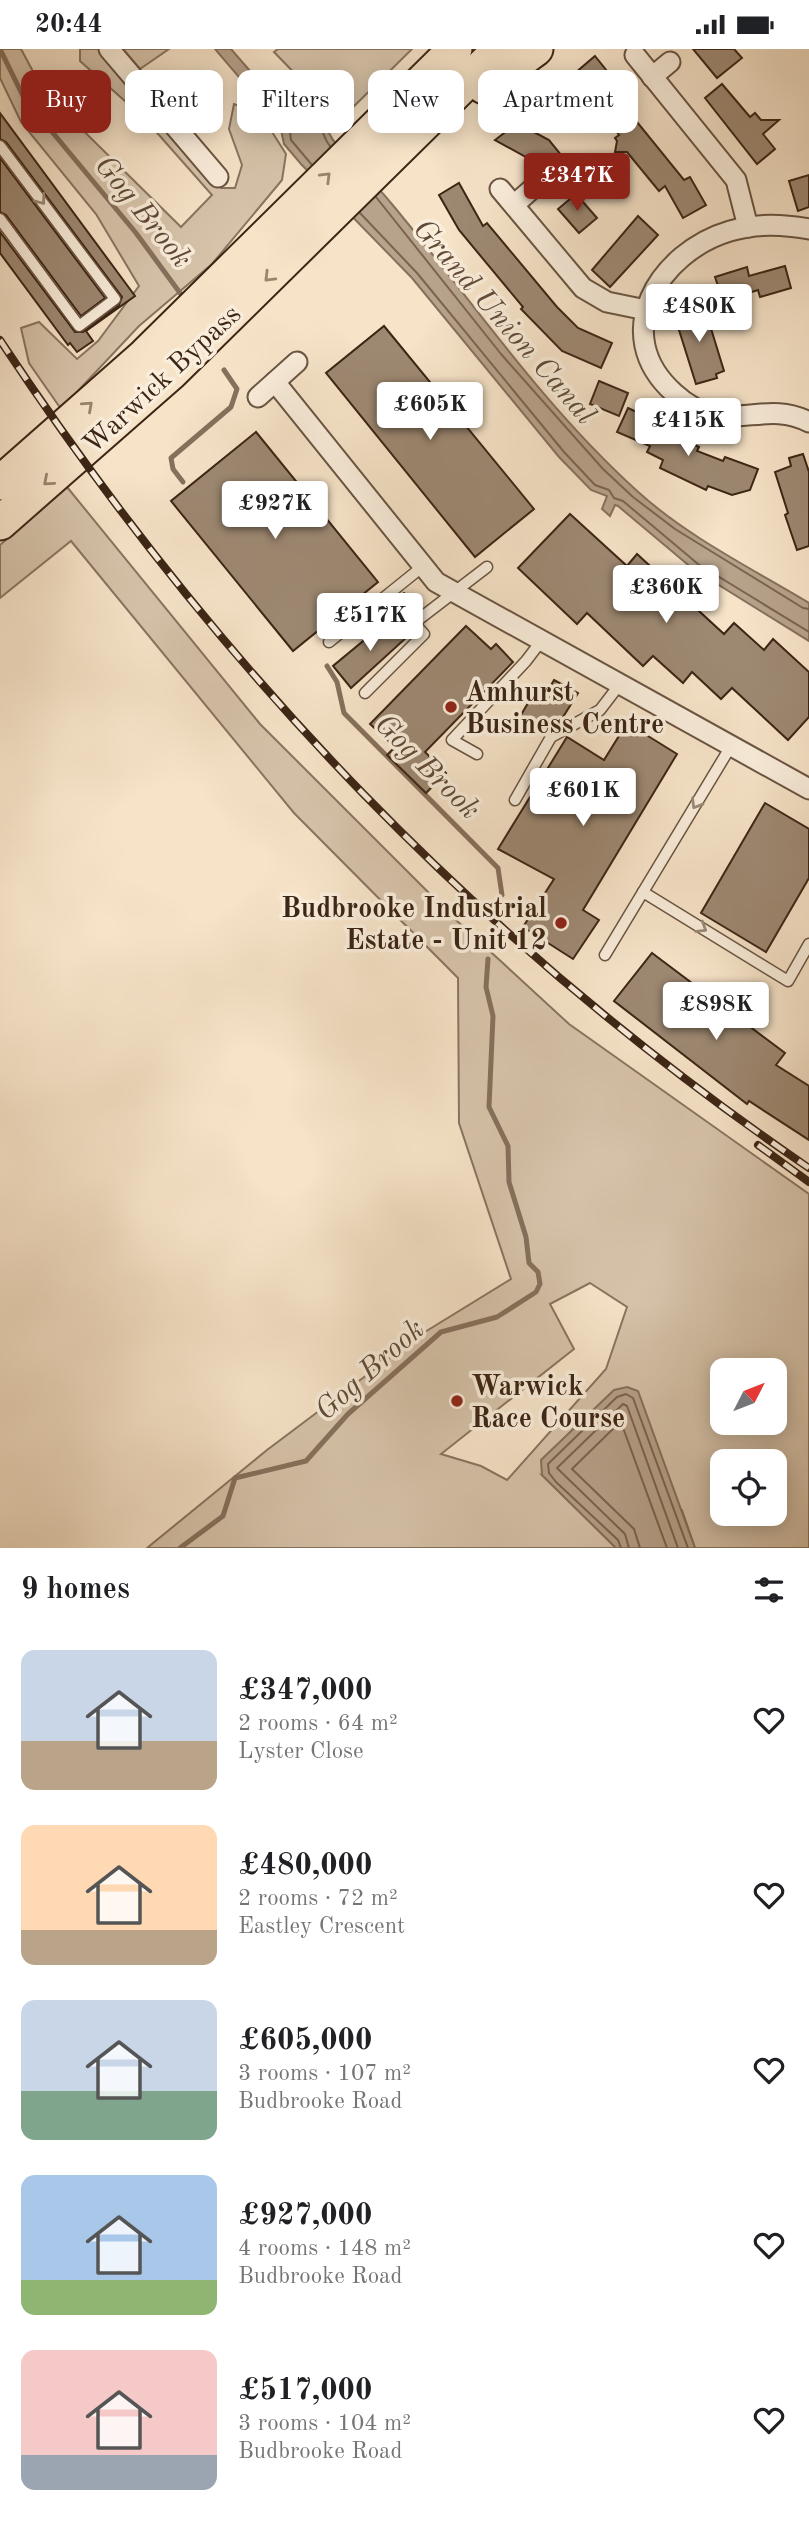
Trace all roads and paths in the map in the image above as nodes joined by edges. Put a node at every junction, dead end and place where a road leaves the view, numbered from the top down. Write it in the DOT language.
graph roads {
  1 [pos="109,49"];
  2 [pos="443,49"];
  3 [pos="454,49"];
  4 [pos="500,49"];
  5 [pos="536,49"];
  6 [pos="635,55"];
  7 [pos="670,62"];
  8 [pos="127,70"];
  9 [pos="652,77"];
  10 [pos="181,133"];
  11 [pos="380,144"];
  12 [pos="0,146"];
  13 [pos="218,177"];
  14 [pos="500,189"];
  15 [pos="532,189"];
  16 [pos="514,205"];
  17 [pos="0,219"];
  18 [pos="304,220"];
  19 [pos="748,227"];
  20 [pos="809,229"];
  21 [pos="646,310"];
  22 [pos="297,362"];
  23 [pos="275,381"];
  24 [pos="258,397"];
  25 [pos="809,422"];
  26 [pos="0,483"];
  27 [pos="0,523"];
  28 [pos="422,567"];
  29 [pos="487,567"];
  30 [pos="455,592"];
  31 [pos="542,640"];
  32 [pos="329,642"];
  33 [pos="620,684"];
  34 [pos="365,693"];
  35 [pos="731,746"];
  36 [pos="477,754"];
  37 [pos="809,789"];
  38 [pos="515,800"];
  39 [pos="643,892"];
  40 [pos="809,944"];
  41 [pos="606,955"];
  1 -- 8 [label="street"];
  2 -- 11 [label="highway"];
  3 -- 11 [label="highway"];
  4 -- 11 [label="highway"];
  5 -- 11 [label="highway"];
  6 -- 9 [label="street"];
  7 -- 9 [label="street"];
  9 -- 19 [label="street"];
  10 -- 13 [label="street"];
  11 -- 18 [label="highway"];
  12 -- 17 [label="lane, one-way"];
  14 -- 16 [label="street"];
  15 -- 16 [label="street"];
  16 -- 21 [label="street"];
  26 -- 18 [label="highway, Warwick Bypass, one-way"];
  18 -- 27 [label="highway, Warwick Bypass, one-way"];
  19 -- 20 [label="street"];
  19 -- 21 [label="street"];
  21 -- 25 [label="street"];
  22 -- 23 [label="street"];
  23 -- 24 [label="street"];
  23 -- 28 [label="street"];
  28 -- 30 [label="street"];
  28 -- 32 [label="lane"];
  29 -- 30 [label="lane"];
  30 -- 31 [label="street"];
  30 -- 34 [label="lane"];
  31 -- 33 [label="street"];
  31 -- 36 [label="lane"];
  33 -- 35 [label="street"];
  33 -- 38 [label="lane"];
  35 -- 37 [label="street"];
  35 -- 39 [label="lane, one-way"];
  39 -- 40 [label="lane, one-way"];
  39 -- 41 [label="lane"];
}
